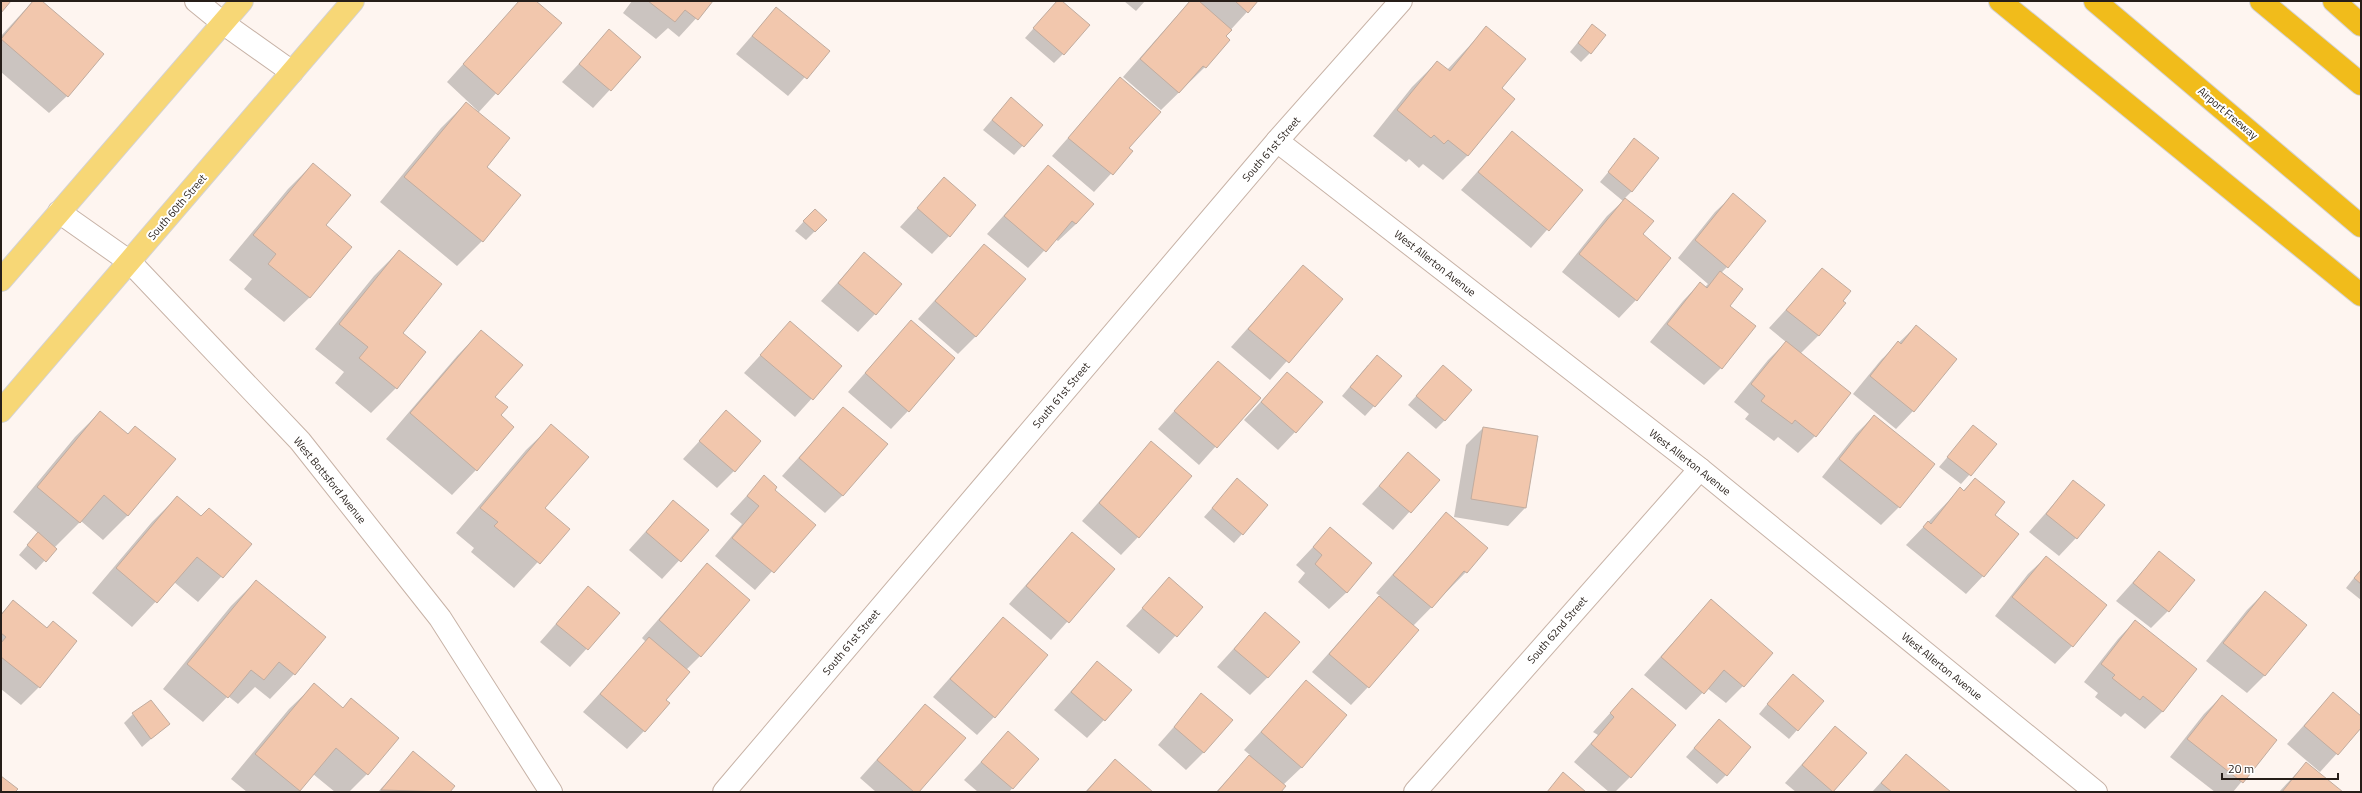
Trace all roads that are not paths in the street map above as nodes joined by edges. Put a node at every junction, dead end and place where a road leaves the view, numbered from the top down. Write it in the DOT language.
graph roads {
  1 [pos="196,1"];
  2 [pos="242,1"];
  3 [pos="353,1"];
  4 [pos="1401,1"];
  5 [pos="2000,1"];
  6 [pos="2095,1"];
  7 [pos="2260,1"];
  8 [pos="2334,1"];
  9 [pos="222,23"];
  10 [pos="2361,25"];
  11 [pos="292,72"];
  12 [pos="2361,84"];
  13 [pos="1277,141"];
  14 [pos="59,212"];
  15 [pos="2361,226"];
  16 [pos="130,262"];
  17 [pos="1,280"];
  18 [pos="2361,295"];
  19 [pos="1,411"];
  20 [pos="1700,469"];
  21 [pos="551,792"];
  22 [pos="724,792"];
  23 [pos="1415,792"];
  24 [pos="2096,792"];
  1 -- 9 [label="street"];
  2 -- 9 [label="main road"];
  3 -- 11 [label="main road, South 60th Street"];
  4 -- 13 [label="street, South 61st Street"];
  5 -- 18 [label="highway"];
  6 -- 15 [label="highway, Airport Freeway"];
  7 -- 12 [label="highway"];
  8 -- 10 [label="highway"];
  9 -- 11 [label="street"];
  9 -- 14 [label="main road"];
  11 -- 16 [label="main road, South 60th Street"];
  13 -- 20 [label="street, West Allerton Avenue"];
  13 -- 22 [label="street, South 61st Street"];
  14 -- 16 [label="street, West Bottsford Avenue"];
  14 -- 17 [label="main road"];
  16 -- 19 [label="main road, South 60th Street"];
  16 -- 21 [label="street, West Bottsford Avenue"];
  20 -- 23 [label="street, South 62nd Street"];
  20 -- 24 [label="street, West Allerton Avenue"];
}
